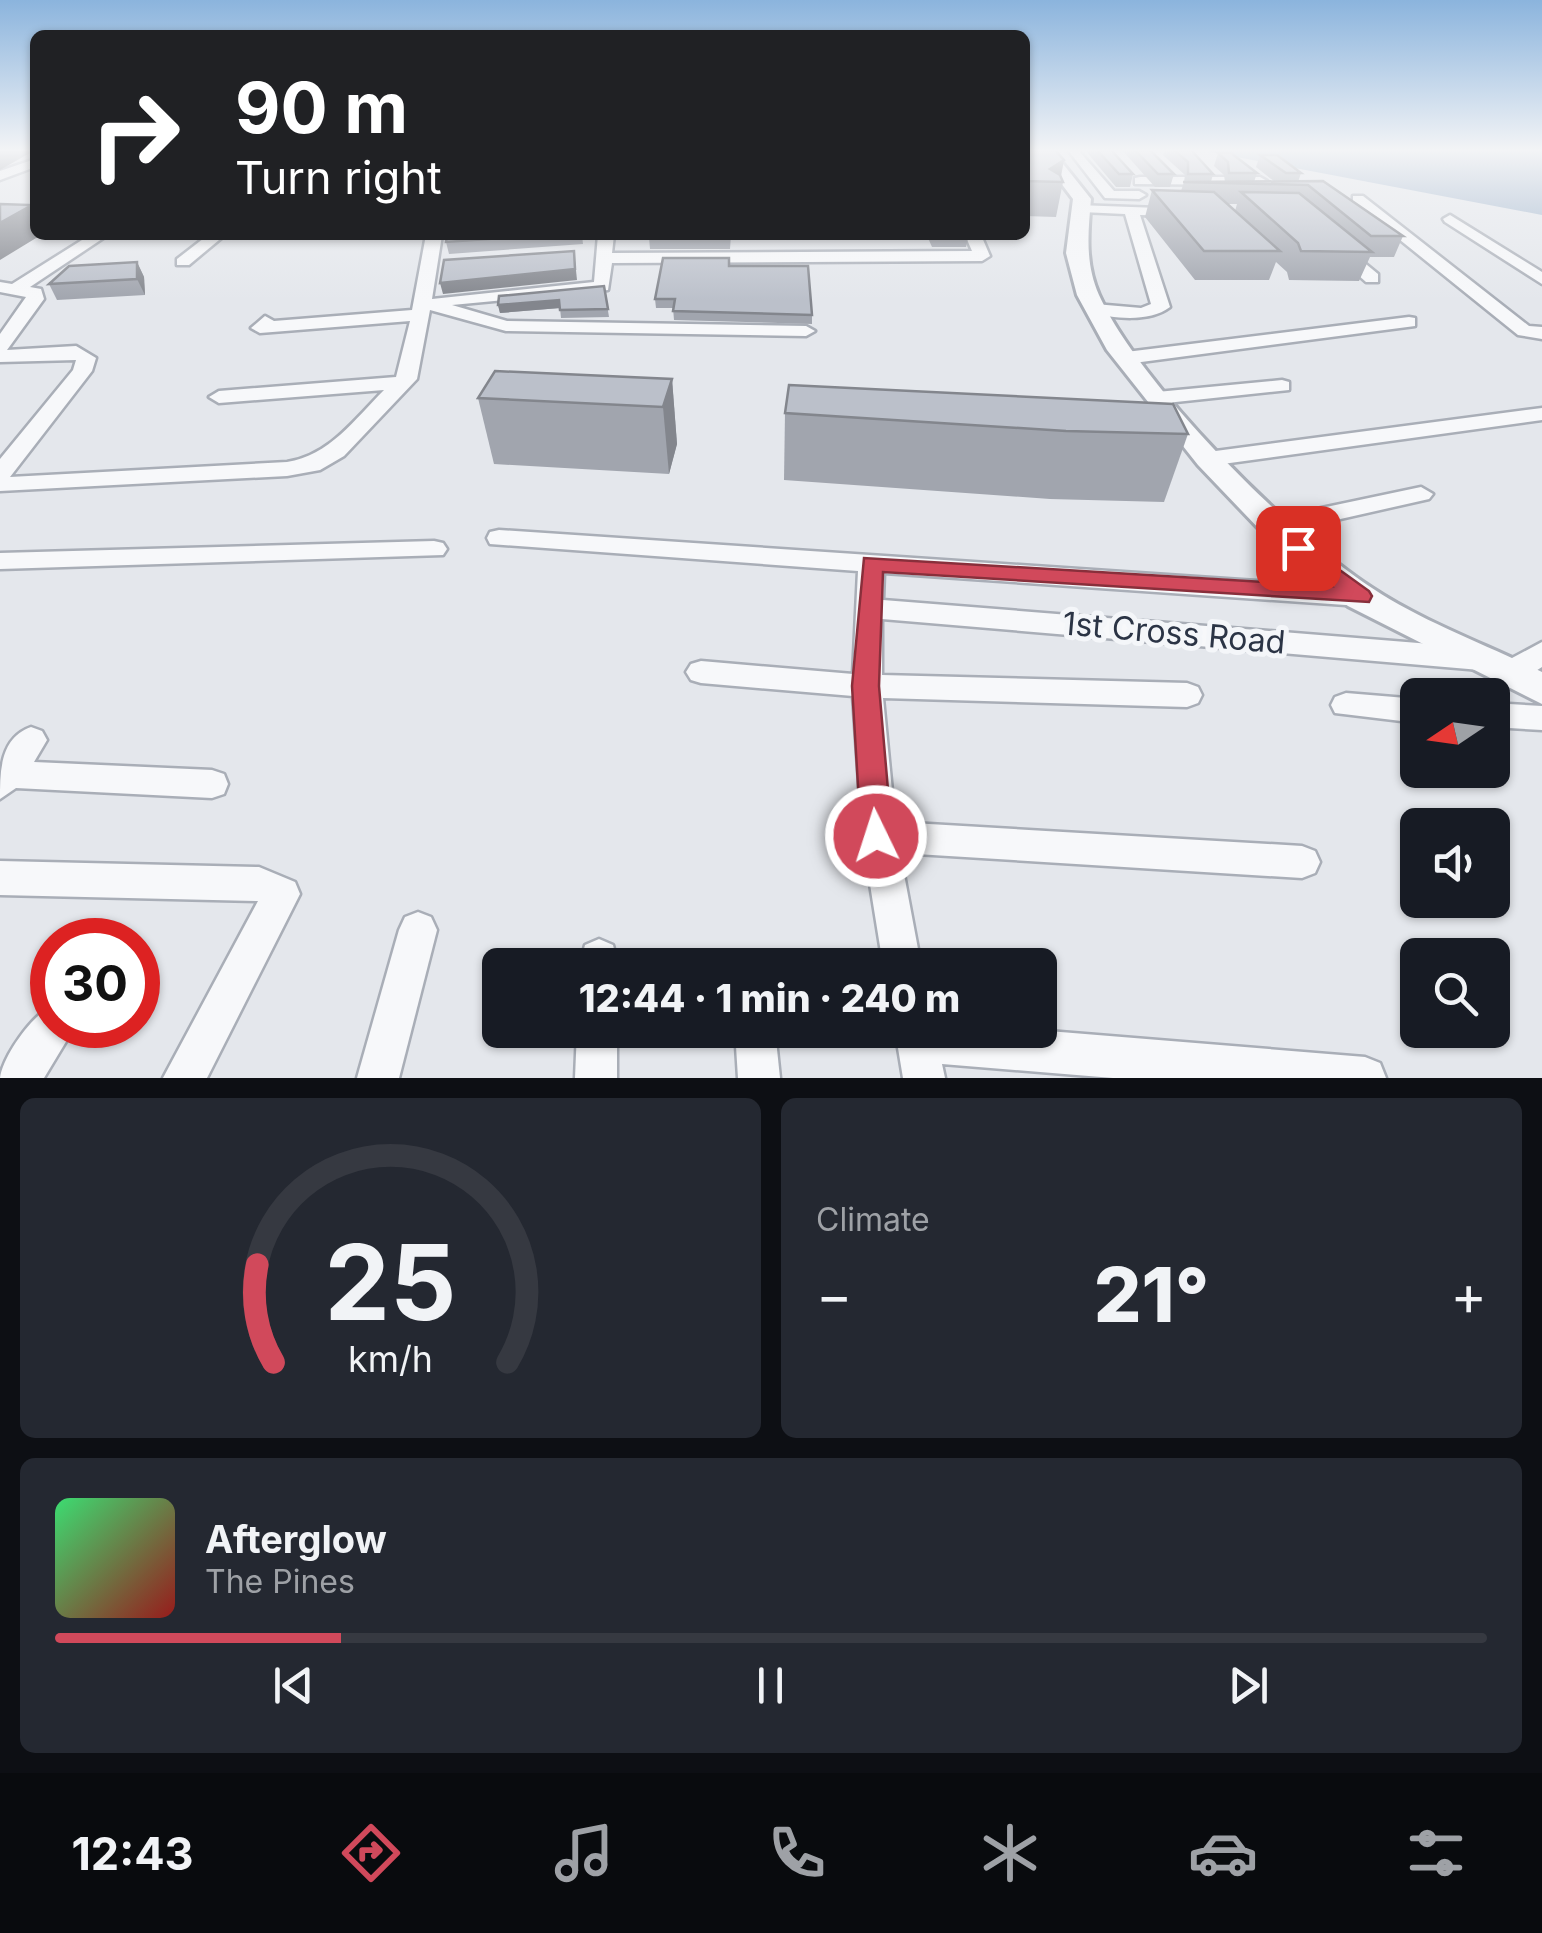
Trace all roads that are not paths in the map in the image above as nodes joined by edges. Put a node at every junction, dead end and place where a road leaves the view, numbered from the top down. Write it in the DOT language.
graph roads {
  1 [pos="1360,200"];
  2 [pos="1077,203"];
  3 [pos="1132,212"];
  4 [pos="1192,212"];
  5 [pos="1450,219"];
  6 [pos="1320,234"];
  7 [pos="91,240"];
  8 [pos="211,240"];
  9 [pos="435,240"];
  10 [pos="975,240"];
  11 [pos="605,248"];
  12 [pos="585,252"];
  13 [pos="183,262"];
  14 [pos="1372,278"];
  15 [pos="1542,279"];
  16 [pos="8,288"];
  17 [pos="421,308"];
  18 [pos="1095,309"];
  19 [pos="265,322"];
  20 [pos="1409,322"];
  21 [pos="806,331"];
  22 [pos="1542,333"];
  23 [pos="0,347"];
  24 [pos="0,356"];
  25 [pos="1126,358"];
  26 [pos="402,383"];
  27 [pos="1282,386"];
  28 [pos="219,397"];
  29 [pos="1157,398"];
  30 [pos="1542,414"];
  31 [pos="1208,459"];
  32 [pos="0,474"];
  33 [pos="0,484"];
  34 [pos="1421,494"];
  35 [pos="1274,526"];
  36 [pos="499,538"];
  37 [pos="434,549"];
  38 [pos="0,562"];
  39 [pos="872,563"];
  40 [pos="1360,596"];
  41 [pos="868,608"];
  42 [pos="1542,653"];
  43 [pos="1480,659"];
  44 [pos="701,672"];
  45 [pos="1510,673"];
  46 [pos="865,686"];
  47 [pos="1542,689"];
  48 [pos="1187,694"];
  49 [pos="1346,705"];
  50 [pos="1400,710"];
  51 [pos="1510,716"];
  52 [pos="1542,718"];
  53 [pos="31,740"];
  54 [pos="4,780"];
  55 [pos="212,784"];
  56 [pos="876,836"];
  57 [pos="1302,862"];
  58 [pos="0,878"];
  59 [pos="418,930"];
  60 [pos="899,948"];
  61 [pos="40,1048"];
  62 [pos="597,1048"];
  63 [pos="757,1048"];
  64 [pos="919,1050"];
  65 [pos="1204,1071"];
  66 [pos="19,1078"];
  67 [pos="184,1078"];
  68 [pos="378,1078"];
  69 [pos="596,1078"];
  70 [pos="759,1078"];
  71 [pos="1366,1078"];
  1 -- 22 [label="street"];
  2 -- 3 [label="street"];
  2 -- 18 [label="street"];
  3 -- 4 [label="street"];
  3 -- 18 [label="street"];
  5 -- 15 [label="street"];
  6 -- 14 [label="street"];
  7 -- 16 [label="street"];
  8 -- 13 [label="street"];
  9 -- 17 [label="street"];
  10 -- 11 [label="street"];
  11 -- 12 [label="street"];
  11 -- 17 [label="street"];
  16 -- 23 [label="street"];
  17 -- 19 [label="street"];
  17 -- 21 [label="street"];
  17 -- 26 [label="street"];
  18 -- 25 [label="street"];
  20 -- 25 [label="street"];
  24 -- 32 [label="street"];
  25 -- 29 [label="street"];
  26 -- 28 [label="street"];
  26 -- 33 [label="street"];
  27 -- 29 [label="street"];
  29 -- 31 [label="street"];
  30 -- 31 [label="street"];
  31 -- 35 [label="street"];
  34 -- 35 [label="street"];
  35 -- 40 [label="street"];
  36 -- 39 [label="street"];
  37 -- 38 [label="street"];
  39 -- 40 [label="street"];
  39 -- 41 [label="street"];
  40 -- 43 [label="street"];
  41 -- 43 [label="street, 1st Cross Road"];
  41 -- 46 [label="street"];
  42 -- 45 [label="street"];
  43 -- 45 [label="street"];
  44 -- 46 [label="street"];
  45 -- 47 [label="street"];
  46 -- 48 [label="street"];
  46 -- 56 [label="street"];
  49 -- 50 [label="street"];
  51 -- 52 [label="street"];
  53 -- 54 [label="street"];
  54 -- 55 [label="street"];
  56 -- 57 [label="street"];
  56 -- 60 [label="street"];
  58 -- 67 [label="street"];
  59 -- 68 [label="street"];
  61 -- 66 [label="street"];
  62 -- 69 [label="street"];
  63 -- 70 [label="street"];
  64 -- 65 [label="street"];
  65 -- 71 [label="street"];
}
